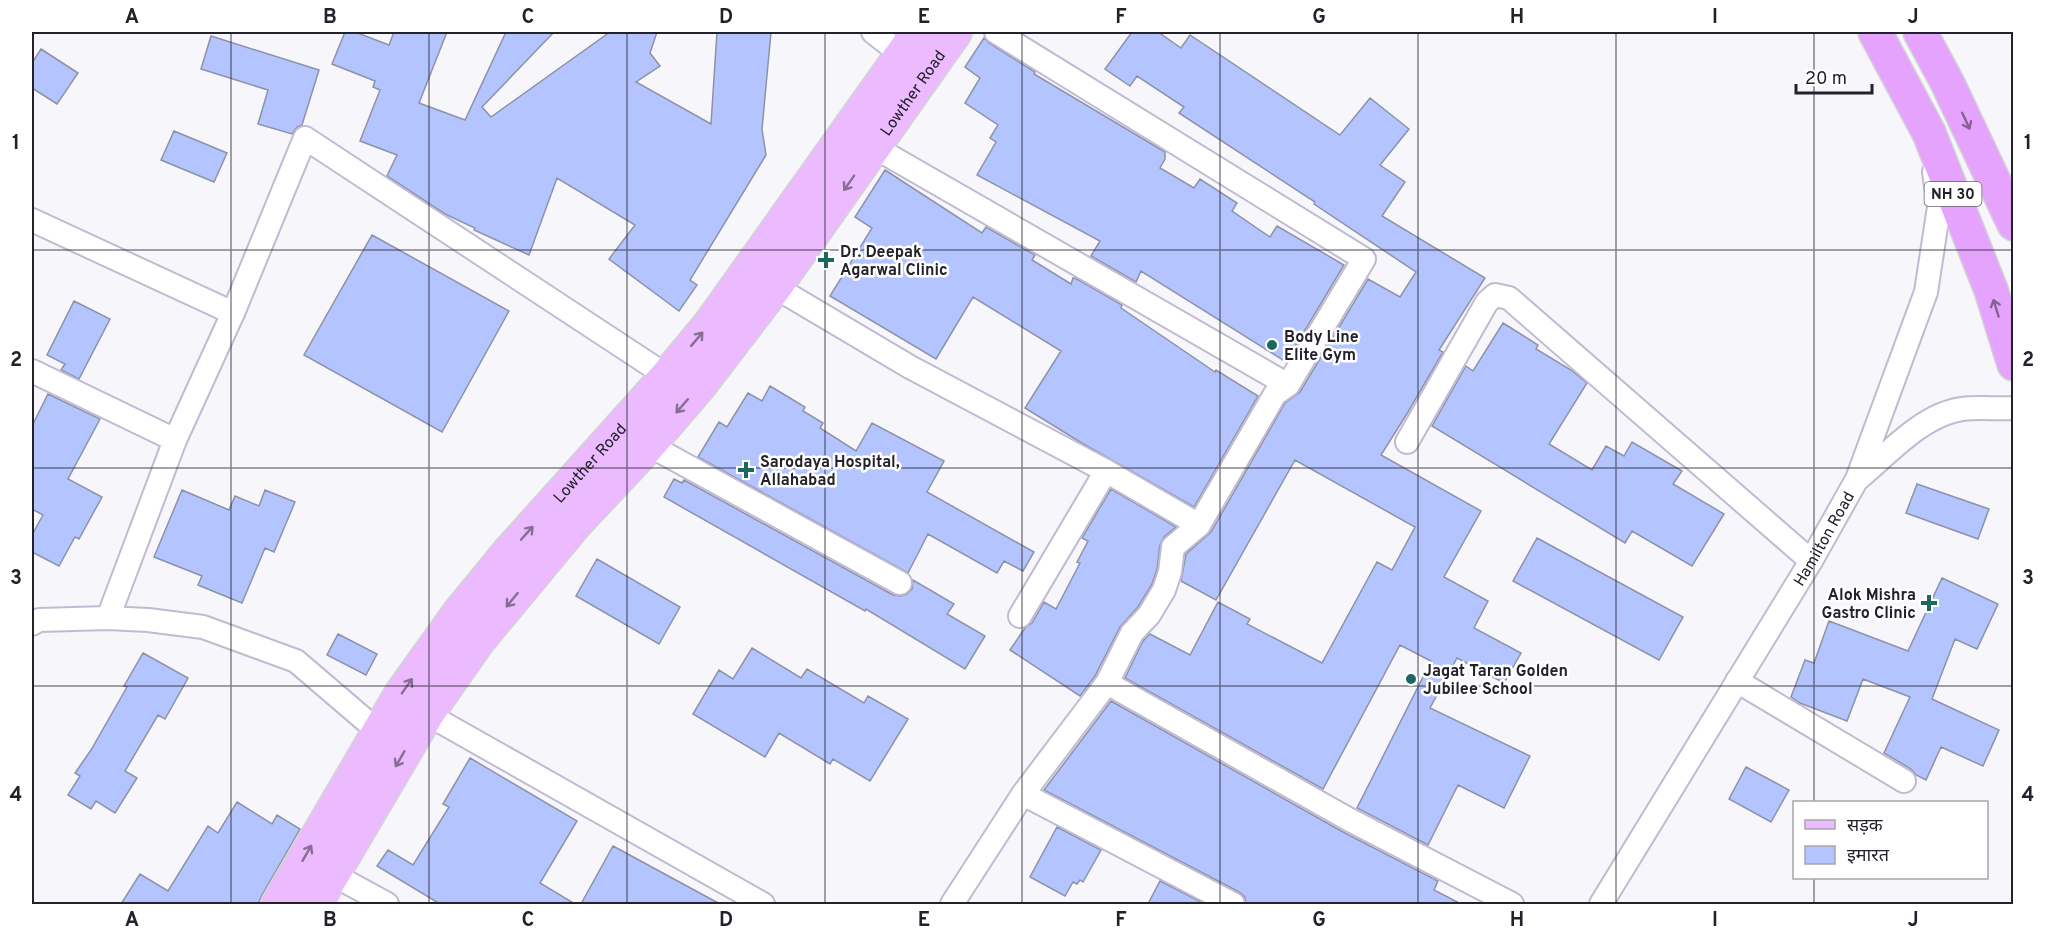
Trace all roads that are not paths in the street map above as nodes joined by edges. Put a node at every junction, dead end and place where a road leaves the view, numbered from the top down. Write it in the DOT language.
graph roads {
  1 [pos="873,32"];
  2 [pos="955,32"];
  3 [pos="996,32"];
  4 [pos="1875,32"];
  5 [pos="1920,32"];
  6 [pos="909,43"];
  7 [pos="1929,133"];
  8 [pos="874,147"];
  9 [pos="32,220"];
  10 [pos="2013,224"];
  11 [pos="775,287"];
  12 [pos="233,313"];
  13 [pos="2013,364"];
  14 [pos="32,371"];
  15 [pos="667,376"];
  16 [pos="1288,385"];
  17 [pos="2013,408"];
  18 [pos="175,440"];
  19 [pos="1407,442"];
  20 [pos="649,445"];
  21 [pos="1106,471"];
  22 [pos="1857,479"];
  23 [pos="1199,525"];
  24 [pos="1811,561"];
  25 [pos="900,583"];
  26 [pos="1020,616"];
  27 [pos="34,618"];
  28 [pos="108,618"];
  29 [pos="1737,681"];
  30 [pos="1107,683"];
  31 [pos="427,714"];
  32 [pos="379,732"];
  33 [pos="1905,781"];
  34 [pos="1023,794"];
  35 [pos="332,874"];
  36 [pos="278,904"];
  37 [pos="315,904"];
  38 [pos="387,904"];
  39 [pos="764,904"];
  40 [pos="952,904"];
  41 [pos="1233,904"];
  42 [pos="1512,904"];
  43 [pos="1601,904"];
  1 -- 6 [label="street"];
  2 -- 8 [label="main road, Lowther Road"];
  3 -- 16 [label="street"];
  4 -- 7 [label="highway, NH 30"];
  5 -- 10 [label="highway, NH 30, one-way"];
  15 -- 6 [label="main road, Lowther Road, one-way"];
  13 -- 7 [label="highway, NH 30, one-way"];
  7 -- 22 [label="street, Hamilton Road"];
  8 -- 11 [label="main road, Lowther Road, one-way"];
  8 -- 16 [label="street"];
  9 -- 12 [label="street"];
  11 -- 20 [label="main road, Lowther Road, one-way"];
  11 -- 21 [label="street"];
  12 -- 15 [label="street"];
  12 -- 18 [label="street"];
  14 -- 18 [label="street"];
  32 -- 15 [label="main road, Lowther Road, one-way"];
  16 -- 23 [label="street"];
  17 -- 22 [label="street"];
  18 -- 28 [label="street"];
  19 -- 24 [label="street"];
  20 -- 25 [label="street"];
  20 -- 31 [label="main road, Lowther Road, one-way"];
  21 -- 23 [label="street"];
  21 -- 26 [label="street"];
  22 -- 24 [label="street, Hamilton Road"];
  23 -- 30 [label="street"];
  24 -- 29 [label="street, Hamilton Road"];
  27 -- 28 [label="street"];
  28 -- 32 [label="street"];
  29 -- 33 [label="street"];
  29 -- 43 [label="street, Hamilton Road"];
  30 -- 34 [label="street"];
  30 -- 42 [label="street"];
  31 -- 35 [label="main road, Lowther Road, one-way"];
  31 -- 39 [label="street"];
  36 -- 32 [label="main road, Lowther Road, one-way"];
  34 -- 40 [label="street"];
  34 -- 41 [label="street"];
  35 -- 37 [label="main road, Lowther Road"];
  35 -- 38 [label="street"];
}
